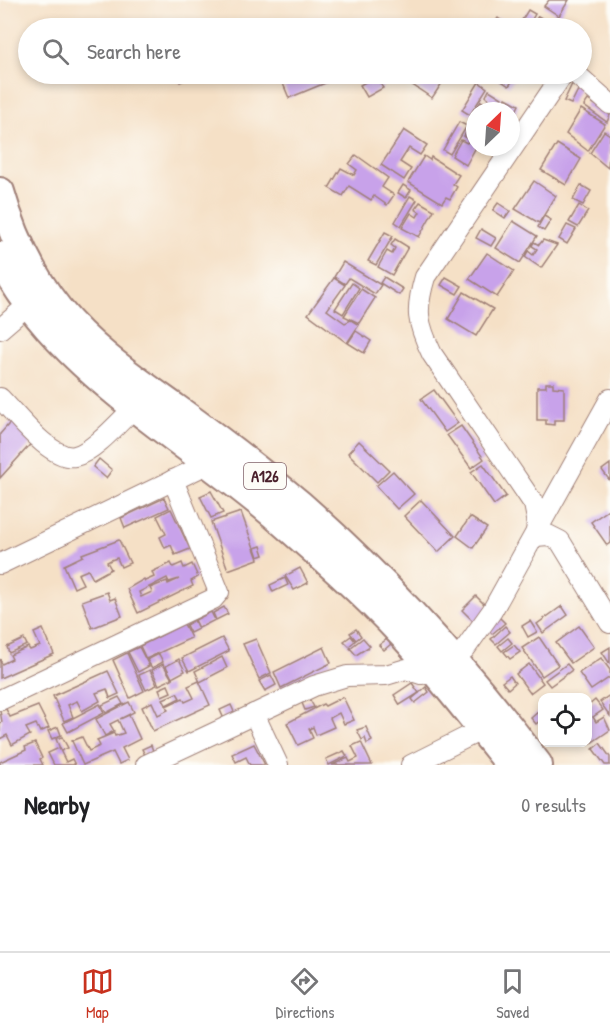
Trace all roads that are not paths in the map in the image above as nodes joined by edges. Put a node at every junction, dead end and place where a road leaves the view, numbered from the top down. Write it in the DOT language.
graph roads {
  1 [pos="556,84"];
  2 [pos="587,84"];
  3 [pos="610,104"];
  4 [pos="0,192"];
  5 [pos="0,256"];
  6 [pos="14,292"];
  7 [pos="0,329"];
  8 [pos="0,398"];
  9 [pos="610,399"];
  10 [pos="136,406"];
  11 [pos="209,463"];
  12 [pos="173,480"];
  13 [pos="536,536"];
  14 [pos="0,564"];
  15 [pos="610,623"];
  16 [pos="445,665"];
  17 [pos="0,700"];
  18 [pos="254,714"];
  19 [pos="483,729"];
  20 [pos="146,765"];
  21 [pos="278,765"];
  22 [pos="411,765"];
  23 [pos="511,765"];
  24 [pos="538,765"];
  1 -- 13 [label="street"];
  2 -- 3 [label="street"];
  4 -- 16 [label="highway, A126"];
  5 -- 6 [label="highway, A126"];
  6 -- 7 [label="street"];
  6 -- 10 [label="highway, A126"];
  8 -- 10 [label="street"];
  9 -- 13 [label="street"];
  10 -- 11 [label="highway, A126"];
  11 -- 12 [label="street"];
  11 -- 16 [label="highway, A126"];
  12 -- 14 [label="street"];
  12 -- 17 [label="street"];
  13 -- 15 [label="street"];
  13 -- 16 [label="street"];
  16 -- 18 [label="street"];
  16 -- 19 [label="highway, A126"];
  16 -- 24 [label="highway, A126"];
  18 -- 20 [label="street"];
  18 -- 21 [label="street"];
  19 -- 22 [label="street"];
  19 -- 23 [label="highway, A126"];
}
